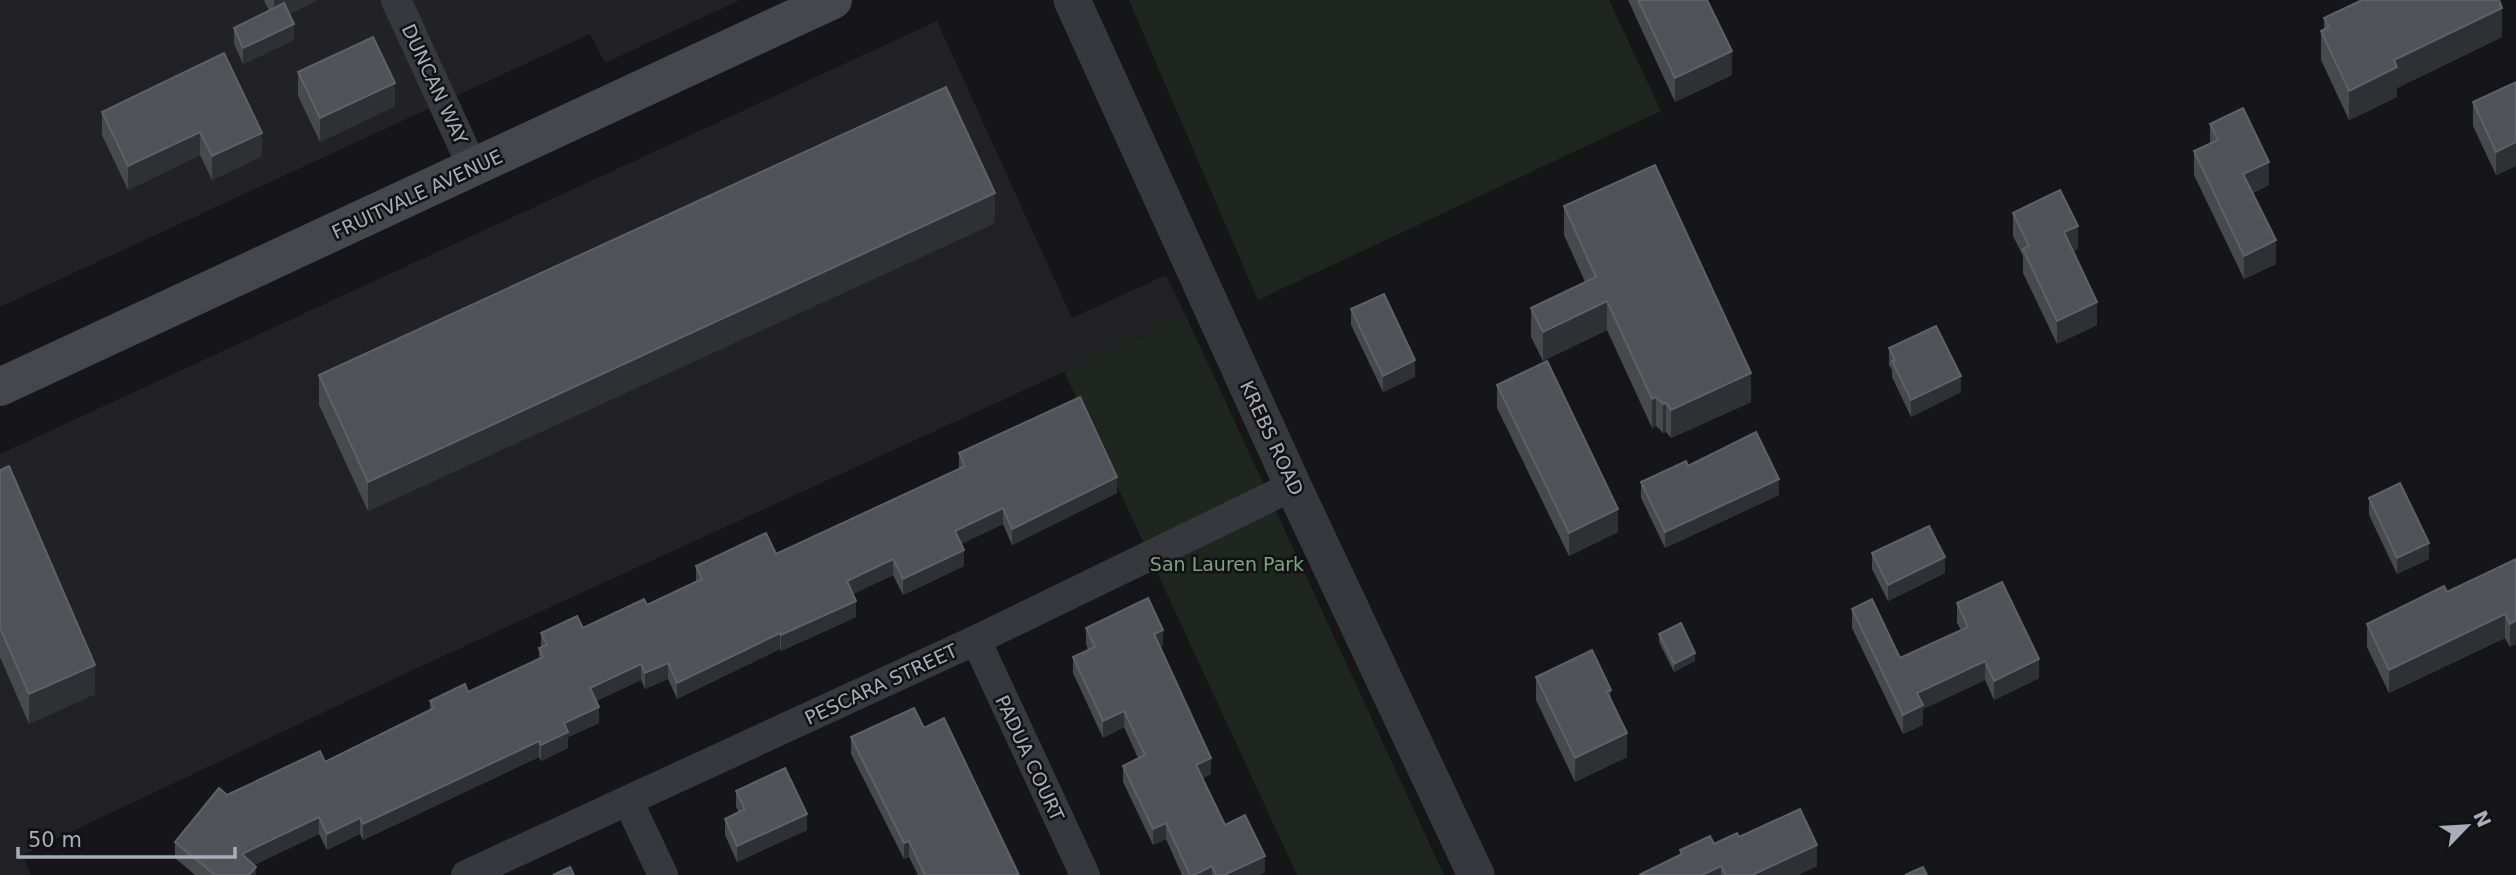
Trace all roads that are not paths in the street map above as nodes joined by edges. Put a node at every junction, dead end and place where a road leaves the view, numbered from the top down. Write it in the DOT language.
graph roads {
  1 [pos="396,0"];
  2 [pos="833,0"];
  3 [pos="1072,0"];
  4 [pos="473,168"];
  5 [pos="0,387"];
  6 [pos="1293,486"];
  7 [pos="976,640"];
  8 [pos="628,800"];
  9 [pos="466,875"];
  10 [pos="663,875"];
  11 [pos="1085,875"];
  12 [pos="1476,875"];
  1 -- 4 [label="street, DUNCAN WAY"];
  2 -- 4 [label="main road, FRUITVALE AVENUE"];
  3 -- 6 [label="street, KREBS ROAD"];
  4 -- 5 [label="main road, FRUITVALE AVENUE"];
  6 -- 7 [label="street, PESCARA STREET"];
  6 -- 12 [label="street, KREBS ROAD"];
  7 -- 8 [label="street, PESCARA STREET"];
  7 -- 11 [label="street, PADUA COURT"];
  8 -- 9 [label="street, PESCARA STREET"];
  8 -- 10 [label="street"];
}
